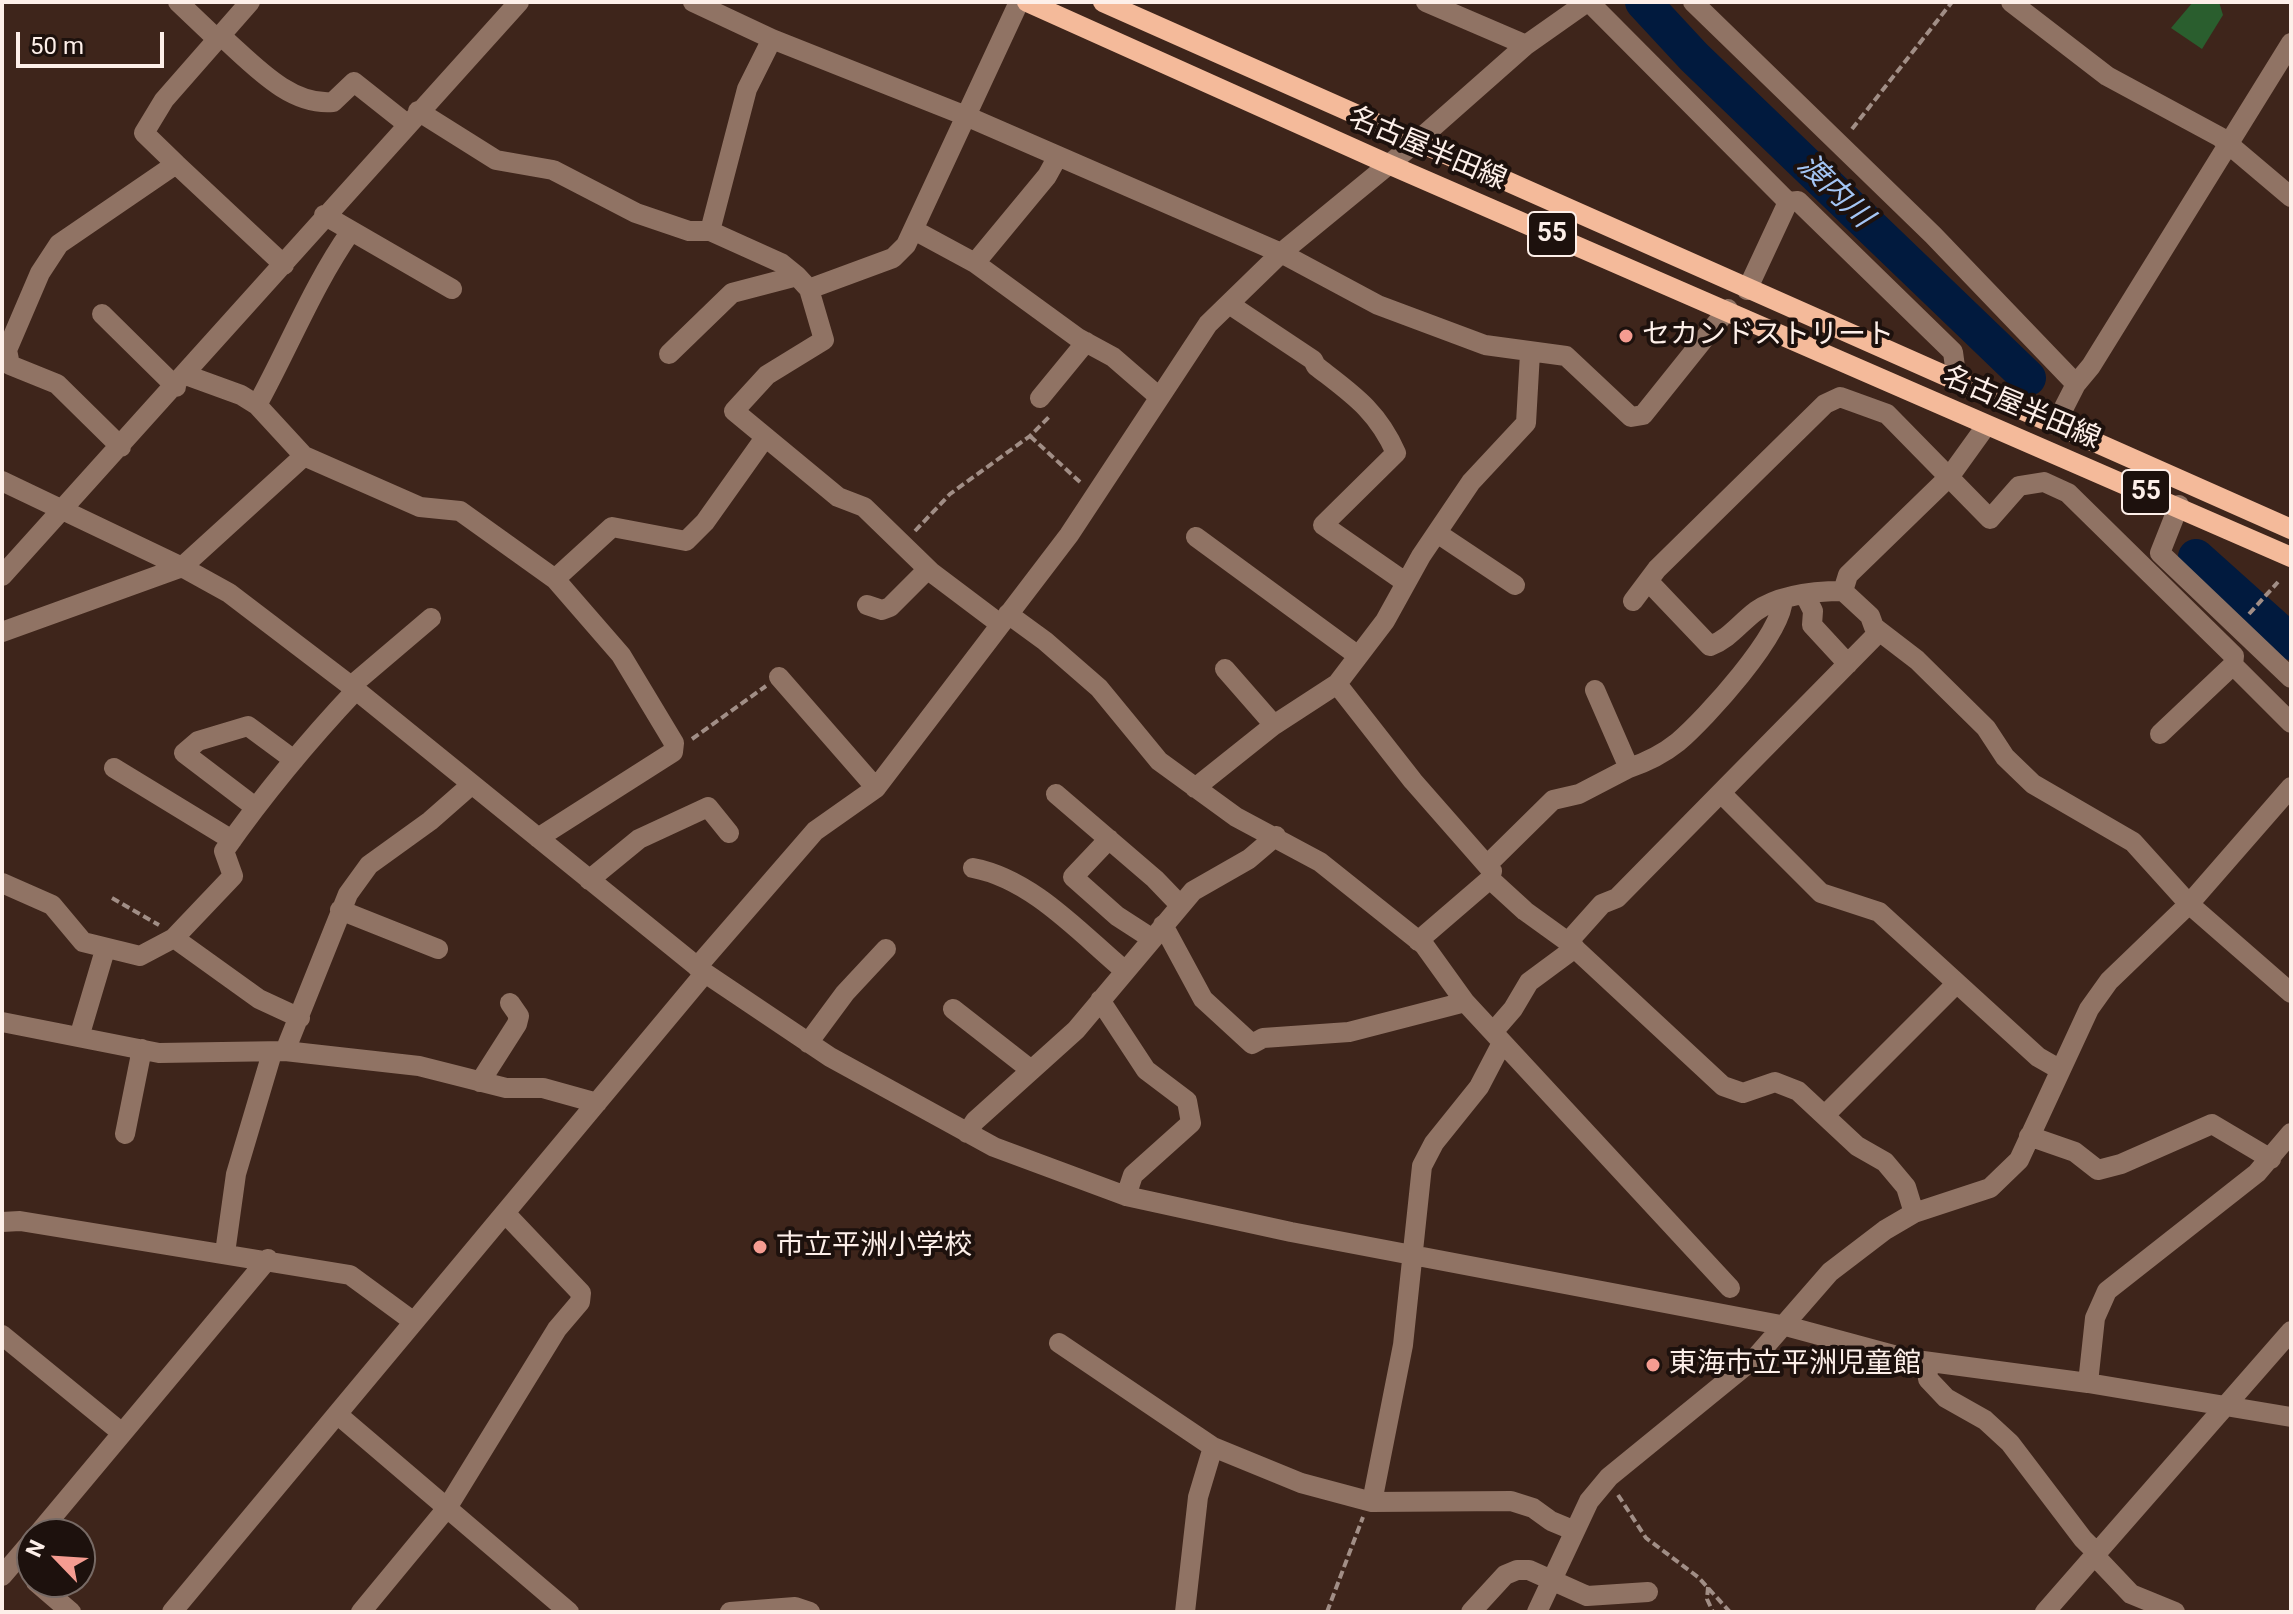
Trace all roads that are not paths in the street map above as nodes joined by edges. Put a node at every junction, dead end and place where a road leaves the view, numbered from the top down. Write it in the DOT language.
graph roads {
  1 [pos="178,2"];
  2 [pos="250,2"];
  3 [pos="519,2"];
  4 [pos="693,2"];
  5 [pos="1019,2"];
  6 [pos="1027,2"];
  7 [pos="1103,2"];
  8 [pos="1426,2"];
  9 [pos="1588,2"];
  10 [pos="1693,2"];
  11 [pos="2011,2"];
  12 [pos="220,38"];
  13 [pos="772,39"];
  14 [pos="2291,43"];
  15 [pos="1526,45"];
  16 [pos="966,116"];
  17 [pos="413,118"];
  18 [pos="1415,143"];
  19 [pos="2228,143"];
  20 [pos="1058,156"];
  21 [pos="176,164"];
  22 [pos="1388,164"];
  23 [pos="2291,197"];
  24 [pos="1788,202"];
  25 [pos="324,215"];
  26 [pos="914,230"];
  27 [pos="351,231"];
  28 [pos="710,231"];
  29 [pos="1281,253"];
  30 [pos="975,263"];
  31 [pos="284,265"];
  32 [pos="803,283"];
  33 [pos="452,289"];
  34 [pos="1747,290"];
  35 [pos="1229,304"];
  36 [pos="1728,309"];
  37 [pos="102,314"];
  38 [pos="1086,342"];
  39 [pos="1530,353"];
  40 [pos="669,354"];
  41 [pos="181,381"];
  42 [pos="1957,382"];
  43 [pos="2076,384"];
  44 [pos="1042,395"];
  45 [pos="1158,396"];
  46 [pos="257,405"];
  47 [pos="2055,425"];
  48 [pos="1986,426"];
  49 [pos="764,439"];
  50 [pos="121,447"];
  51 [pos="304,456"];
  52 [pos="1950,476"];
  53 [pos="2,481"];
  54 [pos="2179,505"];
  55 [pos="61,511"];
  56 [pos="2291,529"];
  57 [pos="1437,533"];
  58 [pos="1196,537"];
  59 [pos="2291,557"];
  60 [pos="182,567"];
  61 [pos="928,569"];
  62 [pos="2,576"];
  63 [pos="555,579"];
  64 [pos="1405,582"];
  65 [pos="1649,582"];
  66 [pos="1515,585"];
  67 [pos="1843,591"];
  68 [pos="1805,595"];
  69 [pos="1783,599"];
  70 [pos="1633,601"];
  71 [pos="867,605"];
  72 [pos="431,618"];
  73 [pos="1004,619"];
  74 [pos="2,632"];
  75 [pos="1879,632"];
  76 [pos="1357,655"];
  77 [pos="1848,664"];
  78 [pos="2233,665"];
  79 [pos="1225,669"];
  80 [pos="779,677"];
  81 [pos="2291,678"];
  82 [pos="1337,684"];
  83 [pos="354,688"];
  84 [pos="1595,690"];
  85 [pos="2291,723"];
  86 [pos="1274,725"];
  87 [pos="2160,734"];
  88 [pos="294,760"];
  89 [pos="114,768"];
  90 [pos="1629,768"];
  91 [pos="471,785"];
  92 [pos="2291,787"];
  93 [pos="876,788"];
  94 [pos="1195,788"];
  95 [pos="1721,793"];
  96 [pos="1056,794"];
  97 [pos="255,807"];
  98 [pos="729,833"];
  99 [pos="1276,836"];
  100 [pos="538,838"];
  101 [pos="1109,839"];
  102 [pos="232,840"];
  103 [pos="973,868"];
  104 [pos="1488,872"];
  105 [pos="589,880"];
  106 [pos="2,883"];
  107 [pos="2189,904"];
  108 [pos="1180,905"];
  109 [pos="340,910"];
  110 [pos="1157,932"];
  111 [pos="174,938"];
  112 [pos="1418,941"];
  113 [pos="1571,945"];
  114 [pos="438,949"];
  115 [pos="886,949"];
  116 [pos="105,950"];
  117 [pos="701,970"];
  118 [pos="1124,970"];
  119 [pos="1957,983"];
  120 [pos="2291,993"];
  121 [pos="1100,1000"];
  122 [pos="1465,1002"];
  123 [pos="510,1003"];
  124 [pos="953,1009"];
  125 [pos="300,1018"];
  126 [pos="2,1022"];
  127 [pos="80,1034"];
  128 [pos="1497,1038"];
  129 [pos="808,1043"];
  130 [pos="142,1049"];
  131 [pos="278,1052"];
  132 [pos="2059,1069"];
  133 [pos="1031,1070"];
  134 [pos="480,1082"];
  135 [pos="597,1103"];
  136 [pos="1825,1115"];
  137 [pos="967,1133"];
  138 [pos="2291,1133"];
  139 [pos="125,1134"];
  140 [pos="2029,1136"];
  141 [pos="2279,1158"];
  142 [pos="1126,1196"];
  143 [pos="505,1213"];
  144 [pos="1914,1213"];
  145 [pos="2,1222"];
  146 [pos="225,1253"];
  147 [pos="1410,1253"];
  148 [pos="268,1259"];
  149 [pos="1730,1288"];
  150 [pos="414,1322"];
  151 [pos="1786,1326"];
  152 [pos="2291,1331"];
  153 [pos="3,1337"];
  154 [pos="1059,1343"];
  155 [pos="1927,1362"];
  156 [pos="2088,1383"];
  157 [pos="2225,1408"];
  158 [pos="337,1414"];
  159 [pos="2291,1417"];
  160 [pos="122,1433"];
  161 [pos="1213,1447"];
  162 [pos="1370,1502"];
  163 [pos="447,1508"];
  164 [pos="51,1518"];
  165 [pos="1575,1531"];
  166 [pos="2095,1554"];
  167 [pos="1554,1581"];
  168 [pos="1648,1592"];
  169 [pos="55,1598"];
  170 [pos="556,1608"];
  171 [pos="71,1612"];
  172 [pos="172,1612"];
  173 [pos="361,1612"];
  174 [pos="730,1612"];
  175 [pos="810,1612"];
  176 [pos="1185,1612"];
  177 [pos="1471,1612"];
  178 [pos="1537,1612"];
  179 [pos="2045,1612"];
  180 [pos="2175,1612"];
  1 -- 12 [label="street"];
  2 -- 12 [label="street"];
  3 -- 17 [label="street"];
  4 -- 13 [label="street"];
  5 -- 16 [label="street"];
  6 -- 22 [label="main road, 名古屋半田線 / 55"];
  7 -- 18 [label="main road, 名古屋半田線 / 55"];
  8 -- 15 [label="street"];
  9 -- 15 [label="street"];
  9 -- 24 [label="street"];
  10 -- 43 [label="street"];
  11 -- 19 [label="street"];
  12 -- 17 [label="street"];
  12 -- 21 [label="street"];
  13 -- 16 [label="street"];
  13 -- 28 [label="street"];
  14 -- 19 [label="street"];
  15 -- 18 [label="street"];
  16 -- 20 [label="street"];
  16 -- 26 [label="street"];
  17 -- 25 [label="street"];
  17 -- 28 [label="street"];
  18 -- 22 [label="street"];
  18 -- 34 [label="main road, 名古屋半田線 / 55"];
  19 -- 23 [label="street"];
  19 -- 43 [label="street"];
  20 -- 29 [label="street"];
  20 -- 30 [label="street"];
  21 -- 31 [label="street"];
  21 -- 50 [label="street"];
  22 -- 29 [label="street"];
  22 -- 36 [label="main road, 名古屋半田線 / 55"];
  24 -- 34 [label="street"];
  24 -- 42 [label="street"];
  25 -- 27 [label="street"];
  25 -- 31 [label="street"];
  26 -- 30 [label="street"];
  26 -- 32 [label="street"];
  27 -- 33 [label="street"];
  27 -- 46 [label="street"];
  28 -- 32 [label="street"];
  29 -- 35 [label="street"];
  29 -- 39 [label="street"];
  30 -- 38 [label="street"];
  31 -- 41 [label="street"];
  32 -- 40 [label="street"];
  32 -- 49 [label="street"];
  34 -- 42 [label="main road, 名古屋半田線 / 55"];
  35 -- 45 [label="street"];
  35 -- 64 [label="street"];
  36 -- 39 [label="street"];
  36 -- 48 [label="main road, 名古屋半田線 / 55"];
  37 -- 41 [label="street"];
  38 -- 44 [label="street"];
  38 -- 45 [label="street"];
  39 -- 57 [label="street"];
  41 -- 46 [label="street"];
  41 -- 50 [label="street"];
  42 -- 47 [label="main road, 名古屋半田線 / 55"];
  43 -- 47 [label="street"];
  45 -- 73 [label="street"];
  46 -- 51 [label="street"];
  47 -- 56 [label="main road, 名古屋半田線 / 55"];
  48 -- 52 [label="street"];
  48 -- 54 [label="main road, 名古屋半田線 / 55"];
  49 -- 61 [label="street"];
  49 -- 63 [label="street"];
  50 -- 55 [label="street"];
  51 -- 60 [label="street"];
  51 -- 63 [label="street"];
  52 -- 65 [label="street"];
  52 -- 67 [label="street"];
  52 -- 78 [label="street"];
  53 -- 55 [label="street"];
  54 -- 59 [label="main road, 名古屋半田線 / 55"];
  54 -- 81 [label="street"];
  55 -- 60 [label="street"];
  55 -- 62 [label="street"];
  57 -- 64 [label="street"];
  57 -- 66 [label="street"];
  58 -- 76 [label="street"];
  60 -- 74 [label="street"];
  60 -- 83 [label="street"];
  61 -- 71 [label="street"];
  61 -- 73 [label="street"];
  63 -- 100 [label="street"];
  64 -- 76 [label="street"];
  65 -- 69 [label="street"];
  65 -- 70 [label="street"];
  67 -- 68 [label="street"];
  67 -- 75 [label="street"];
  68 -- 69 [label="street"];
  68 -- 77 [label="street"];
  69 -- 90 [label="street"];
  72 -- 83 [label="street"];
  73 -- 93 [label="street"];
  73 -- 94 [label="street"];
  75 -- 77 [label="street"];
  75 -- 107 [label="street"];
  76 -- 82 [label="street"];
  77 -- 95 [label="street"];
  78 -- 85 [label="street"];
  78 -- 87 [label="street"];
  79 -- 86 [label="street"];
  80 -- 93 [label="street"];
  82 -- 86 [label="street"];
  82 -- 104 [label="street"];
  83 -- 88 [label="street"];
  83 -- 91 [label="street"];
  84 -- 90 [label="street"];
  86 -- 94 [label="street"];
  88 -- 97 [label="street"];
  88 -- 97 [label="street"];
  89 -- 102 [label="street"];
  90 -- 104 [label="street"];
  91 -- 100 [label="street"];
  91 -- 109 [label="street"];
  92 -- 107 [label="street"];
  93 -- 117 [label="street"];
  94 -- 99 [label="street"];
  95 -- 113 [label="street"];
  95 -- 119 [label="street"];
  96 -- 101 [label="street"];
  97 -- 102 [label="street"];
  98 -- 105 [label="street"];
  99 -- 108 [label="street"];
  99 -- 112 [label="street"];
  100 -- 105 [label="street"];
  101 -- 108 [label="street"];
  101 -- 110 [label="street"];
  102 -- 111 [label="street"];
  103 -- 118 [label="street"];
  104 -- 112 [label="street"];
  104 -- 113 [label="street"];
  105 -- 117 [label="street"];
  106 -- 116 [label="street"];
  107 -- 120 [label="street"];
  107 -- 132 [label="street"];
  108 -- 110 [label="street"];
  109 -- 114 [label="street"];
  109 -- 125 [label="street"];
  110 -- 118 [label="street"];
  110 -- 122 [label="street"];
  111 -- 116 [label="street"];
  111 -- 125 [label="street"];
  112 -- 122 [label="street"];
  113 -- 128 [label="street"];
  113 -- 136 [label="street"];
  115 -- 129 [label="street"];
  116 -- 127 [label="street"];
  117 -- 129 [label="street"];
  117 -- 135 [label="street"];
  118 -- 121 [label="street"];
  119 -- 132 [label="street"];
  119 -- 136 [label="street"];
  121 -- 133 [label="street"];
  121 -- 142 [label="street"];
  122 -- 128 [label="street"];
  123 -- 134 [label="street"];
  124 -- 133 [label="street"];
  125 -- 131 [label="street"];
  126 -- 127 [label="street"];
  127 -- 130 [label="street"];
  128 -- 147 [label="street"];
  128 -- 149 [label="street"];
  129 -- 137 [label="street"];
  130 -- 131 [label="street"];
  130 -- 139 [label="street"];
  131 -- 134 [label="street"];
  131 -- 146 [label="street"];
  132 -- 140 [label="street"];
  133 -- 137 [label="street"];
  134 -- 135 [label="street"];
  135 -- 143 [label="street"];
  136 -- 144 [label="street"];
  137 -- 142 [label="street"];
  138 -- 141 [label="street"];
  140 -- 141 [label="street"];
  140 -- 144 [label="street"];
  141 -- 156 [label="street"];
  142 -- 147 [label="street"];
  143 -- 150 [label="street"];
  143 -- 163 [label="street"];
  144 -- 151 [label="street"];
  145 -- 146 [label="street"];
  146 -- 148 [label="street"];
  147 -- 151 [label="street"];
  147 -- 162 [label="street"];
  148 -- 150 [label="street"];
  148 -- 160 [label="street"];
  150 -- 158 [label="street"];
  151 -- 155 [label="street"];
  151 -- 165 [label="street"];
  152 -- 157 [label="street"];
  153 -- 160 [label="street"];
  154 -- 161 [label="street"];
  155 -- 156 [label="street"];
  155 -- 166 [label="street"];
  156 -- 157 [label="street"];
  157 -- 159 [label="street"];
  157 -- 166 [label="street"];
  158 -- 163 [label="street"];
  158 -- 172 [label="street"];
  160 -- 164 [label="street"];
  161 -- 162 [label="street"];
  161 -- 176 [label="street"];
  162 -- 165 [label="street"];
  163 -- 170 [label="street"];
  163 -- 173 [label="street"];
  165 -- 167 [label="street"];
  166 -- 179 [label="street"];
  166 -- 180 [label="street"];
  167 -- 168 [label="street"];
  167 -- 177 [label="street"];
  167 -- 178 [label="street"];
  169 -- 171 [label="street"];
  174 -- 175 [label="street"];
}
